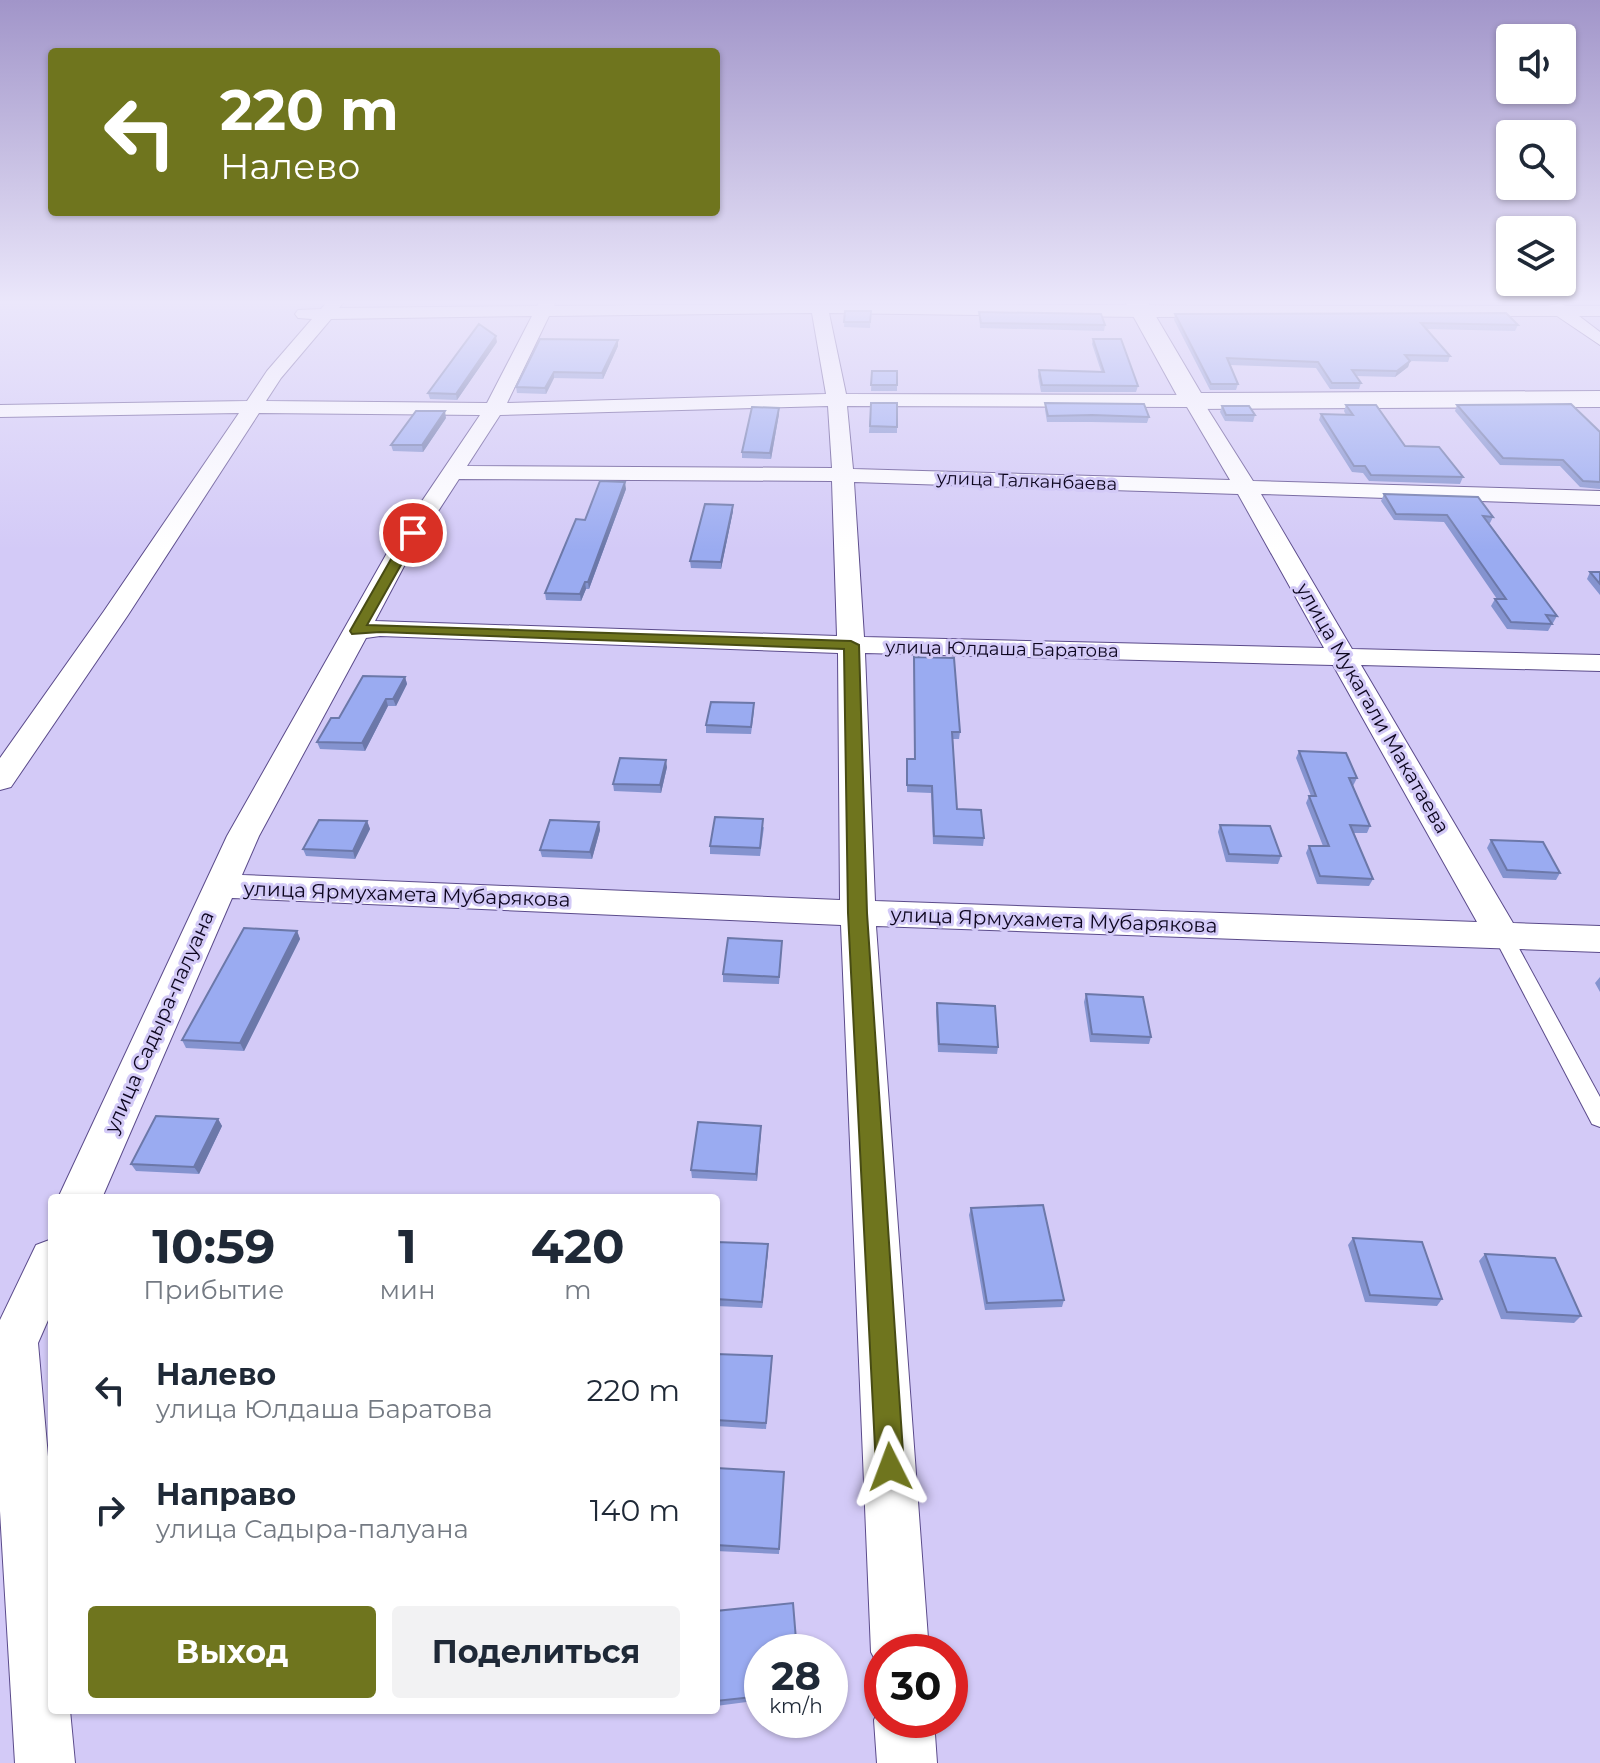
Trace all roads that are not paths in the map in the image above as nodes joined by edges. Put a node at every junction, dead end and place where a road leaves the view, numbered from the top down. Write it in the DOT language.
graph roads {
  1 [pos="267,385"];
  2 [pos="506,385"];
  3 [pos="834,385"];
  4 [pos="1184,385"];
  5 [pos="1600,399"];
  6 [pos="837,400"];
  7 [pos="1193,401"];
  8 [pos="253,407"];
  9 [pos="494,409"];
  10 [pos="0,411"];
  11 [pos="453,472"];
  12 [pos="843,475"];
  13 [pos="1246,488"];
  14 [pos="1600,498"];
  15 [pos="357,631"];
  16 [pos="851,645"];
  17 [pos="1343,656"];
  18 [pos="1600,663"];
  19 [pos="0,780"];
  20 [pos="221,886"];
  21 [pos="858,913"];
  22 [pos="1502,935"];
  23 [pos="1600,939"];
  24 [pos="1600,1118"];
  25 [pos="82,1194"];
  26 [pos="48,1267"];
  27 [pos="7,1344"];
  28 [pos="899,1634"];
  29 [pos="905,1738"];
  30 [pos="45,1763"];
  31 [pos="907,1763"];
  1 -- 8 [label="street"];
  2 -- 9 [label="street, улица Садыра-палуана"];
  3 -- 6 [label="street"];
  4 -- 7 [label="street, улица Мукагали Макатаева"];
  5 -- 7 [label="street"];
  6 -- 7 [label="street"];
  6 -- 9 [label="street"];
  6 -- 12 [label="street"];
  7 -- 13 [label="street, улица Мукагали Макатаева"];
  8 -- 9 [label="street"];
  8 -- 10 [label="street"];
  8 -- 19 [label="street"];
  9 -- 11 [label="street, улица Садыра-палуана"];
  11 -- 12 [label="street, улица Талканбаева"];
  11 -- 15 [label="street, улица Садыра-палуана"];
  12 -- 13 [label="street, улица Талканбаева"];
  12 -- 16 [label="street"];
  13 -- 14 [label="street, улица Талканбаева"];
  13 -- 17 [label="street, улица Мукагали Макатаева"];
  15 -- 16 [label="street, улица Юлдаша Баратова"];
  15 -- 20 [label="street, улица Садыра-палуана"];
  16 -- 17 [label="street, улица Юлдаша Баратова"];
  16 -- 21 [label="street"];
  17 -- 18 [label="street, улица Юлдаша Баратова"];
  17 -- 22 [label="street, улица Мукагали Макатаева"];
  20 -- 21 [label="street, улица Ярмухамета Мубарякова"];
  20 -- 25 [label="street, улица Садыра-палуана"];
  21 -- 22 [label="street, улица Ярмухамета Мубарякова"];
  21 -- 28 [label="street"];
  22 -- 23 [label="street, улица Ярмухамета Мубарякова"];
  22 -- 24 [label="lane, улица Мукагали Макатаева"];
  26 -- 27 [label="street"];
  27 -- 30 [label="street"];
  29 -- 31 [label="street"];
}
